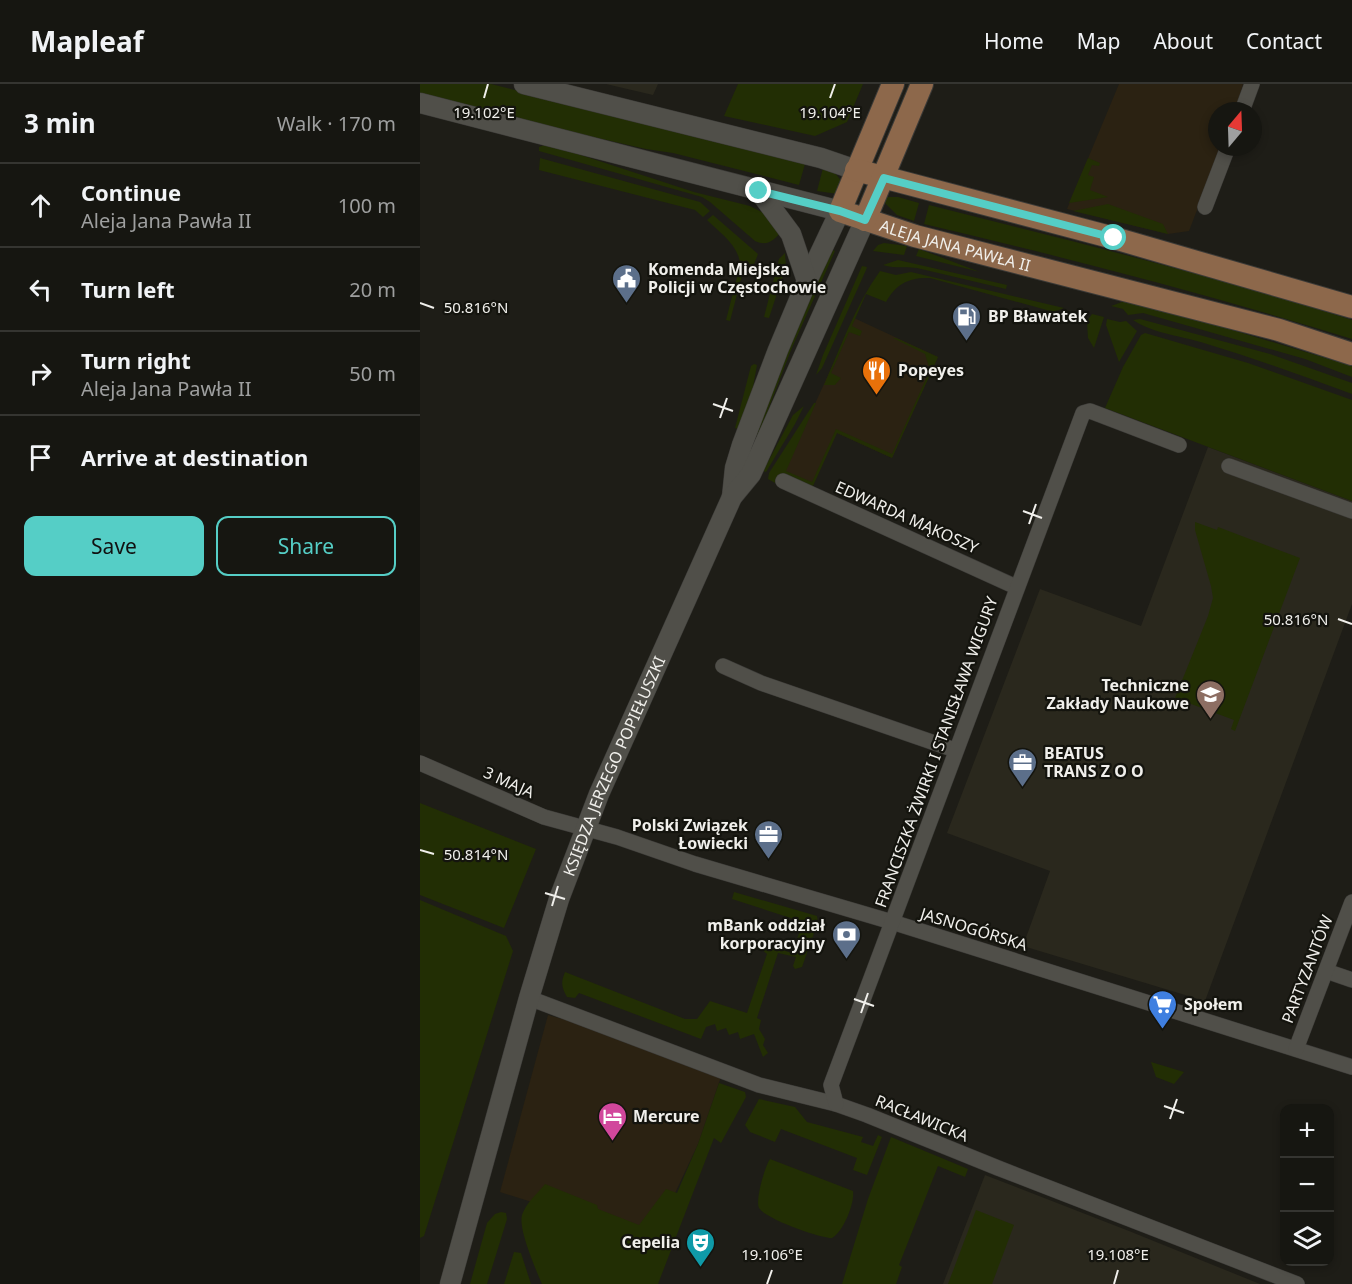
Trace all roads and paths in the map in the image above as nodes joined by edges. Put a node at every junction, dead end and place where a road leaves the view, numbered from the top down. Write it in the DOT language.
graph roads {
  1 [pos="524,84"];
  2 [pos="893,84"];
  3 [pos="922,84"];
  4 [pos="1252,84"];
  5 [pos="1245,102"];
  6 [pos="420,103"];
  7 [pos="1224,156"];
  8 [pos="856,170"];
  9 [pos="884,178"];
  10 [pos="759,191"];
  11 [pos="1204,207"];
  12 [pos="840,211"];
  13 [pos="865,220"];
  14 [pos="807,281"];
  15 [pos="1352,307"];
  16 [pos="1352,354"];
  17 [pos="1179,445"];
  18 [pos="1229,466"];
  19 [pos="783,481"];
  20 [pos="732,497"];
  21 [pos="1352,511"];
  22 [pos="1017,587"];
  23 [pos="723,666"];
  24 [pos="955,750"];
  25 [pos="420,763"];
  26 [pos="585,828"];
  27 [pos="1352,902"];
  28 [pos="892,922"];
  29 [pos="1326,970"];
  30 [pos="1352,980"];
  31 [pos="529,998"];
  32 [pos="1296,1049"];
  33 [pos="1352,1067"];
  34 [pos="836,1104"];
  35 [pos="450,1284"];
  36 [pos="1297,1284"];
  1 -- 8 [label="main road"];
  2 -- 8 [label="main road"];
  3 -- 9 [label="main road"];
  4 -- 5 [label="street"];
  6 -- 10 [label="main road, ALEJA JANA PAWŁA II"];
  7 -- 11 [label="street"];
  8 -- 9 [label="main road"];
  8 -- 12 [label="main road"];
  9 -- 13 [label="main road"];
  9 -- 15 [label="main road"];
  10 -- 12 [label="main road, ALEJA JANA PAWŁA II"];
  10 -- 14 [label="main road"];
  12 -- 13 [label="main road, ALEJA JANA PAWŁA II"];
  12 -- 14 [label="main road, KSIĘDZA JERZEGO POPIEŁUSZKI"];
  13 -- 16 [label="main road, ALEJA JANA PAWŁA II"];
  13 -- 20 [label="main road, KSIĘDZA JERZEGO POPIEŁUSZKI"];
  14 -- 20 [label="main road, KSIĘDZA JERZEGO POPIEŁUSZKI"];
  17 -- 22 [label="street, FRANCISZKA ŻWIRKI I STANISŁAWA WIGURY"];
  18 -- 21 [label="street"];
  19 -- 22 [label="street, EDWARDA MĄKOSZY"];
  20 -- 26 [label="main road, KSIĘDZA JERZEGO POPIEŁUSZKI"];
  22 -- 24 [label="street, FRANCISZKA ŻWIRKI I STANISŁAWA WIGURY"];
  23 -- 24 [label="street"];
  24 -- 28 [label="street, FRANCISZKA ŻWIRKI I STANISŁAWA WIGURY"];
  25 -- 26 [label="street, 3 MAJA"];
  26 -- 28 [label="street, JASNOGÓRSKA"];
  26 -- 31 [label="main road, KSIĘDZA JERZEGO POPIEŁUSZKI"];
  27 -- 29 [label="street, PARTYZANTÓW"];
  28 -- 32 [label="street, JASNOGÓRSKA"];
  28 -- 34 [label="street, FRANCISZKA ŻWIRKI I STANISŁAWA WIGURY"];
  29 -- 30 [label="street"];
  29 -- 32 [label="street, PARTYZANTÓW"];
  31 -- 34 [label="street, RACŁAWICKA"];
  31 -- 35 [label="main road, KSIĘDZA JERZEGO POPIEŁUSZKI"];
  32 -- 33 [label="street, JASNOGÓRSKA"];
  34 -- 36 [label="street, RACŁAWICKA"];
}
